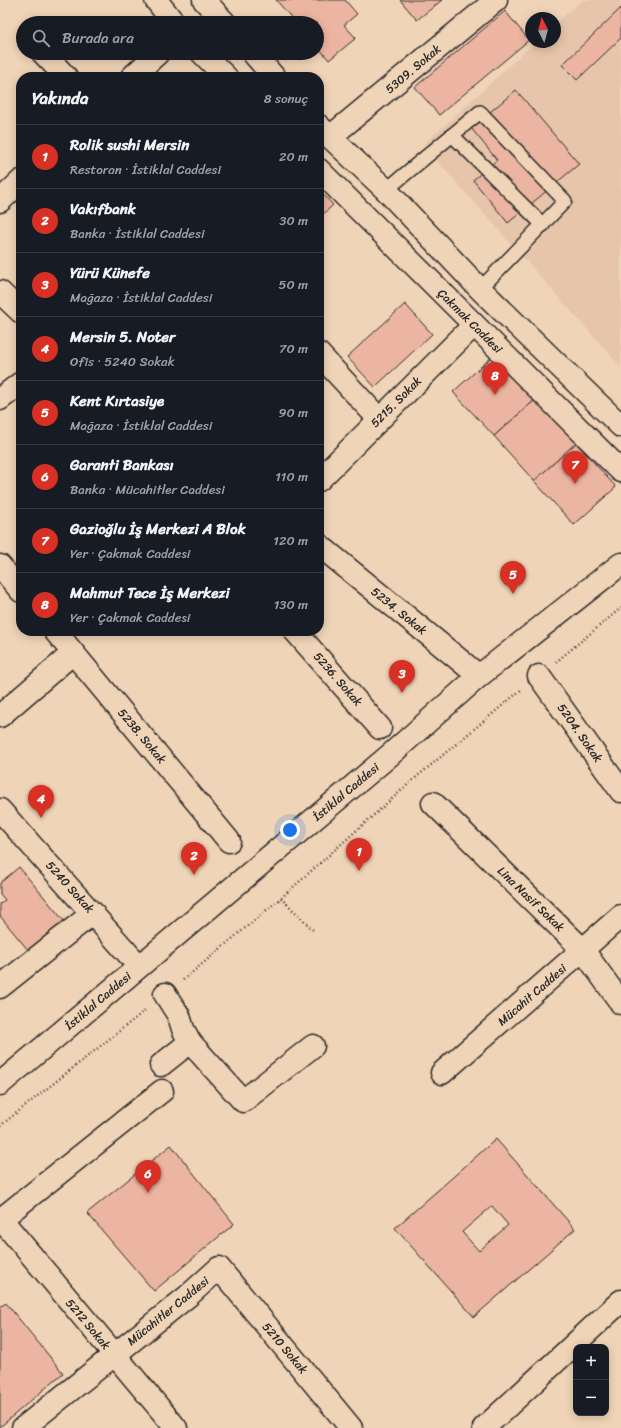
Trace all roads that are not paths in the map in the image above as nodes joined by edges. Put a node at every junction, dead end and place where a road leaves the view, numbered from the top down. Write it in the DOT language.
graph roads {
  1 [pos="156,0"];
  2 [pos="204,0"];
  3 [pos="496,0"];
  4 [pos="169,16"];
  5 [pos="219,16"];
  6 [pos="50,60"];
  7 [pos="150,60"];
  8 [pos="209,60"];
  9 [pos="258,60"];
  10 [pos="61,72"];
  11 [pos="137,72"];
  12 [pos="221,72"];
  13 [pos="269,72"];
  14 [pos="324,132"];
  15 [pos="452,135"];
  16 [pos="324,175"];
  17 [pos="16,186"];
  18 [pos="386,190"];
  19 [pos="0,201"];
  20 [pos="543,225"];
  21 [pos="480,289"];
  22 [pos="0,292"];
  23 [pos="16,307"];
  24 [pos="474,325"];
  25 [pos="324,359"];
  26 [pos="16,387"];
  27 [pos="0,399"];
  28 [pos="379,419"];
  29 [pos="621,426"];
  30 [pos="621,471"];
  31 [pos="324,475"];
  32 [pos="324,549"];
  33 [pos="621,564"];
  34 [pos="0,566"];
  35 [pos="16,585"];
  36 [pos="59,636"];
  37 [pos="299,636"];
  38 [pos="74,653"];
  39 [pos="479,676"];
  40 [pos="539,676"];
  41 [pos="0,716"];
  42 [pos="380,728"];
  43 [pos="621,791"];
  44 [pos="433,803"];
  45 [pos="0,810"];
  46 [pos="229,841"];
  47 [pos="93,913"];
  48 [pos="621,916"];
  49 [pos="583,950"];
  50 [pos="139,966"];
  51 [pos="0,987"];
  52 [pos="165,994"];
  53 [pos="621,1003"];
  54 [pos="190,1042"];
  55 [pos="313,1046"];
  56 [pos="161,1065"];
  57 [pos="442,1073"];
  58 [pos="0,1084"];
  59 [pos="162,1092"];
  60 [pos="0,1220"];
  61 [pos="219,1268"];
  62 [pos="621,1301"];
  63 [pos="114,1355"];
  64 [pos="23,1428"];
  65 [pos="176,1428"];
  66 [pos="351,1428"];
  67 [pos="484,1428"];
  1 -- 4 [label="street"];
  2 -- 5 [label="street"];
  3 -- 14 [label="street, 5309. Sokak"];
  6 -- 10 [label="street"];
  7 -- 11 [label="street"];
  8 -- 12 [label="street"];
  9 -- 13 [label="street"];
  14 -- 18 [label="street"];
  15 -- 18 [label="lane"];
  15 -- 20 [label="lane"];
  15 -- 20 [label="lane"];
  16 -- 24 [label="street, Çakmak Caddesi"];
  17 -- 19 [label="street"];
  18 -- 21 [label="street"];
  20 -- 21 [label="lane"];
  21 -- 29 [label="street"];
  22 -- 23 [label="street"];
  24 -- 28 [label="street, 5215. Sokak"];
  24 -- 30 [label="street, Çakmak Caddesi"];
  25 -- 28 [label="street"];
  26 -- 27 [label="street"];
  28 -- 31 [label="street, 5215. Sokak"];
  32 -- 39 [label="street, 5234. Sokak"];
  33 -- 39 [label="street, İstiklal Caddesi"];
  34 -- 35 [label="street"];
  36 -- 38 [label="street, 5238. Sokak"];
  37 -- 42 [label="street, 5236. Sokak"];
  38 -- 41 [label="street"];
  38 -- 46 [label="street, 5238. Sokak"];
  39 -- 50 [label="street, İstiklal Caddesi"];
  40 -- 43 [label="street, 5204. Sokak"];
  44 -- 49 [label="street, Lina Nasif Sokak"];
  45 -- 47 [label="street, 5240 Sokak"];
  47 -- 50 [label="street, 5240 Sokak"];
  47 -- 51 [label="street"];
  48 -- 49 [label="street, Mücahit Caddesi"];
  49 -- 53 [label="street, Lina Nasif Sokak"];
  49 -- 57 [label="street, Mücahit Caddesi"];
  50 -- 58 [label="street, İstiklal Caddesi"];
  52 -- 54 [label="street"];
  54 -- 55 [label="street"];
  54 -- 56 [label="street"];
  59 -- 60 [label="street"];
  60 -- 63 [label="street, 5212 Sokak"];
  61 -- 63 [label="street, Mücahitler Caddesi"];
  61 -- 66 [label="street, 5210 Sokak"];
  62 -- 67 [label="street"];
  63 -- 64 [label="street, Mücahitler Caddesi"];
  63 -- 65 [label="street, 5212 Sokak"];
}
